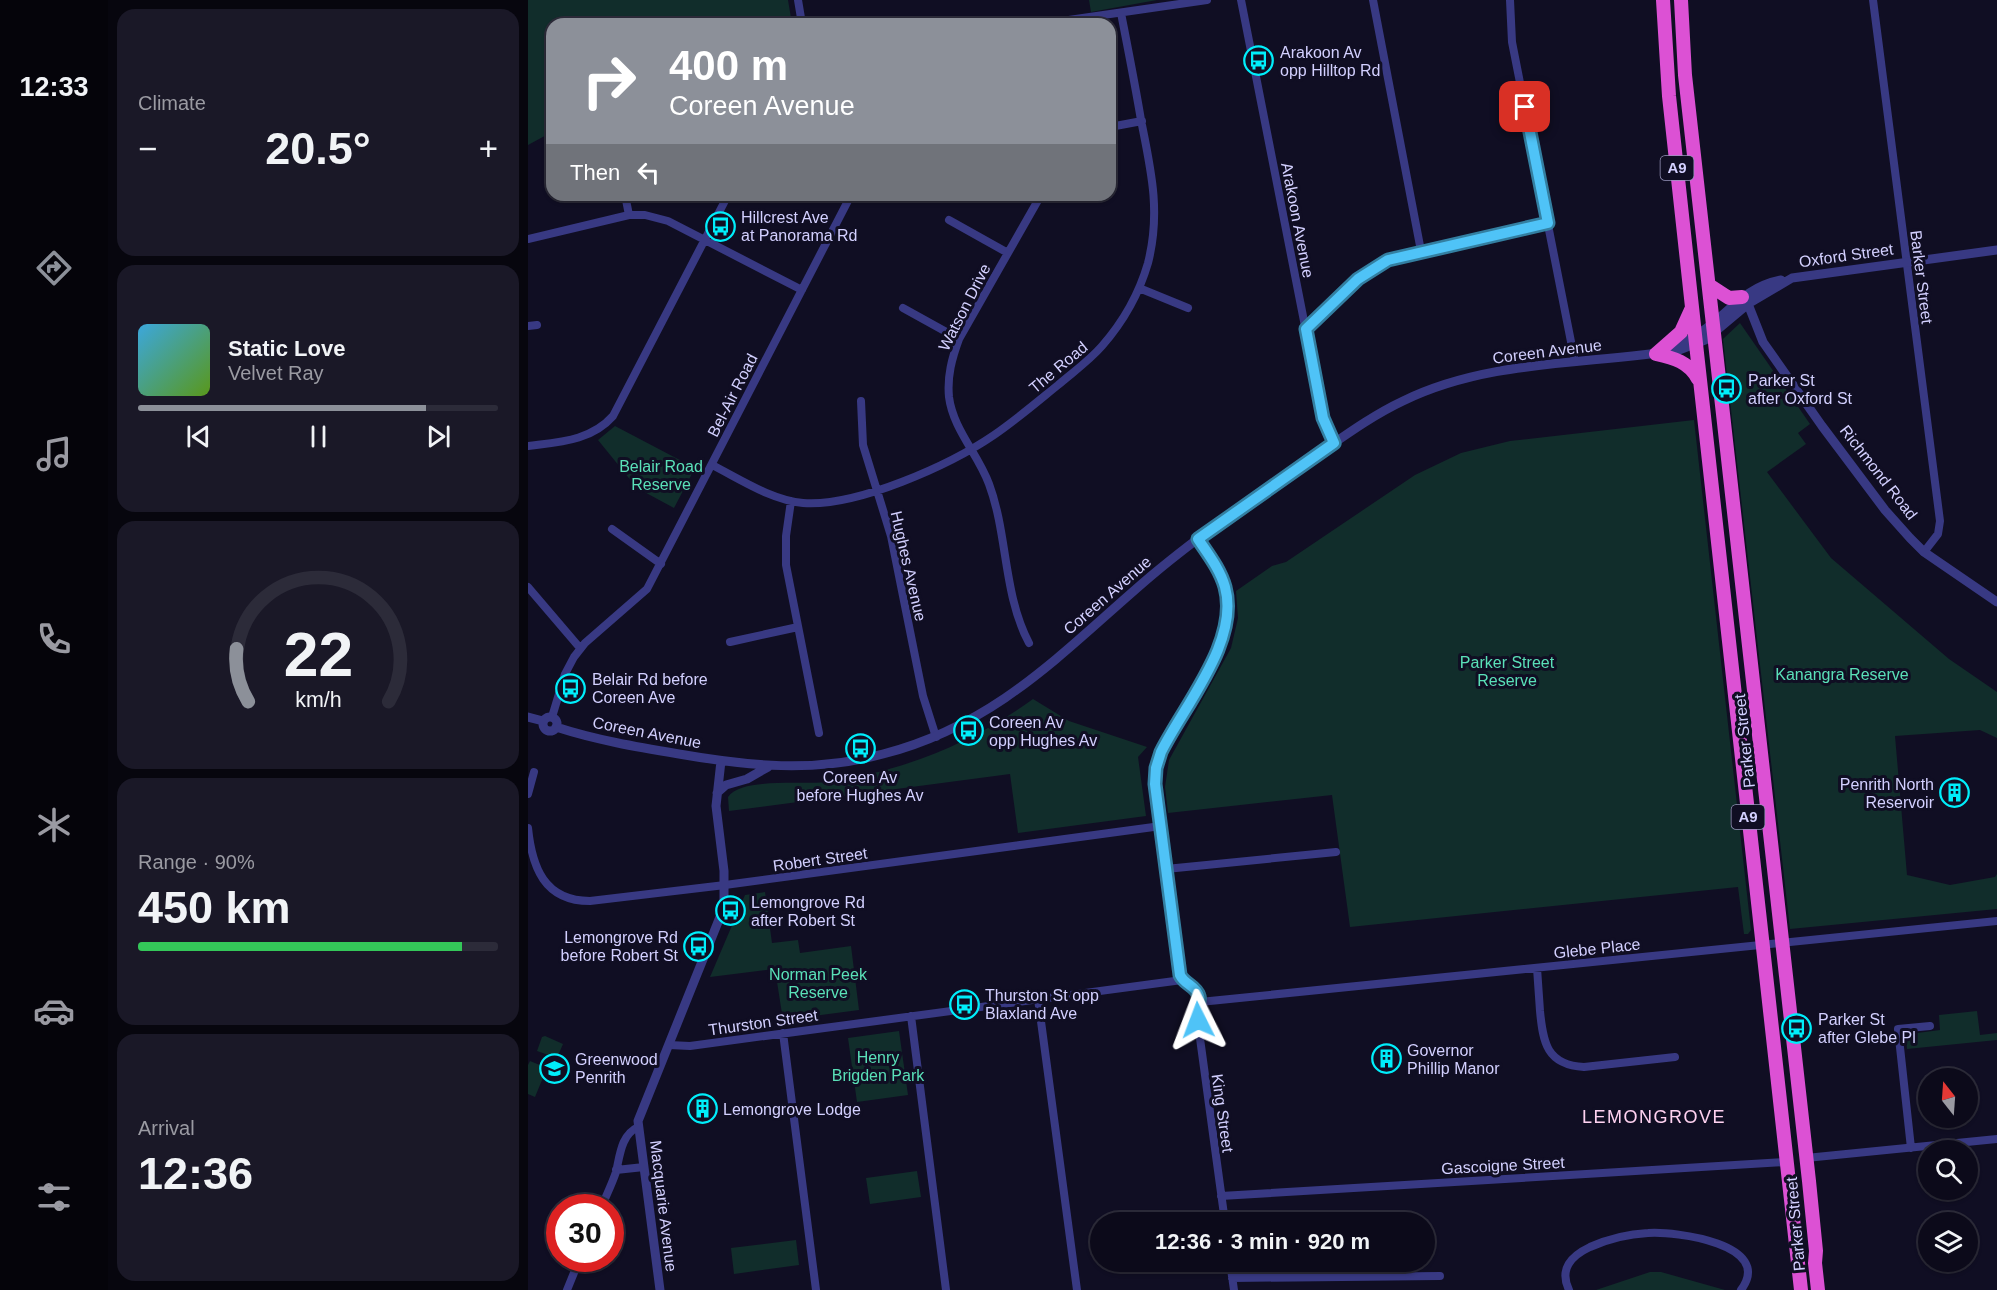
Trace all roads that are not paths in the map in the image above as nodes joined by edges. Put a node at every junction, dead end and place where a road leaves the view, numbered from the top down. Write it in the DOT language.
graph roads {
  1 [pos="798,0"];
  2 [pos="1207,0"];
  3 [pos="1241,0"];
  4 [pos="1373,0"];
  5 [pos="1510,0"];
  6 [pos="1663,0"];
  7 [pos="1681,0"];
  8 [pos="1873,0"];
  9 [pos="1121,13"];
  10 [pos="801,18"];
  11 [pos="1085,18"];
  12 [pos="1142,121"];
  13 [pos="1116,126"];
  14 [pos="626,201"];
  15 [pos="725,201"];
  16 [pos="848,201"];
  17 [pos="1038,201"];
  18 [pos="629,215"];
  19 [pos="950,220"];
  20 [pos="1548,223"];
  21 [pos="528,239"];
  22 [pos="704,240"];
  23 [pos="1997,250"];
  24 [pos="1421,251"];
  25 [pos="1008,253"];
  26 [pos="1906,262"];
  27 [pos="1792,278"];
  28 [pos="1709,285"];
  29 [pos="1139,288"];
  30 [pos="801,290"];
  31 [pos="1745,300"];
  32 [pos="1692,307"];
  33 [pos="903,308"];
  34 [pos="1188,308"];
  35 [pos="1714,326"];
  36 [pos="1306,329"];
  37 [pos="959,339"];
  38 [pos="1695,340"];
  39 [pos="1656,354"];
  40 [pos="1575,362"];
  41 [pos="1700,383"];
  42 [pos="861,401"];
  43 [pos="1334,443"];
  44 [pos="528,446"];
  45 [pos="971,448"];
  46 [pos="712,465"];
  47 [pos="877,490"];
  48 [pos="791,501"];
  49 [pos="612,529"];
  50 [pos="1198,539"];
  51 [pos="1924,552"];
  52 [pos="661,564"];
  53 [pos="528,587"];
  54 [pos="1997,602"];
  55 [pos="798,627"];
  56 [pos="730,642"];
  57 [pos="1029,643"];
  58 [pos="580,648"];
  59 [pos="528,717"];
  60 [pos="550,722"];
  61 [pos="819,733"];
  62 [pos="936,737"];
  63 [pos="721,761"];
  64 [pos="768,766"];
  65 [pos="534,772"];
  66 [pos="717,793"];
  67 [pos="528,795"];
  68 [pos="1161,826"];
  69 [pos="528,828"];
  70 [pos="1336,852"];
  71 [pos="1166,869"];
  72 [pos="725,885"];
  73 [pos="1997,921"];
  74 [pos="1783,943"];
  75 [pos="1761,945"];
  76 [pos="1537,968"];
  77 [pos="1182,980"];
  78 [pos="1038,999"];
  79 [pos="1200,1002"];
  80 [pos="911,1016"];
  81 [pos="1930,1026"];
  82 [pos="783,1033"];
  83 [pos="669,1045"];
  84 [pos="1676,1057"];
  85 [pos="638,1127"];
  86 [pos="1997,1139"];
  87 [pos="1911,1148"];
  88 [pos="1806,1158"];
  89 [pos="1786,1162"];
  90 [pos="644,1167"];
  91 [pos="616,1170"];
  92 [pos="607,1194"];
  93 [pos="1221,1196"];
  94 [pos="1223,1212"];
  95 [pos="574,1272"];
  96 [pos="1231,1272"];
  97 [pos="1440,1275"];
  98 [pos="1232,1278"];
  99 [pos="567,1290"];
  100 [pos="660,1290"];
  101 [pos="816,1290"];
  102 [pos="946,1290"];
  103 [pos="1077,1290"];
  104 [pos="1234,1290"];
  105 [pos="1569,1290"];
  106 [pos="1741,1290"];
  107 [pos="1801,1290"];
  108 [pos="1818,1290"];
  1 -- 10 [label="street"];
  2 -- 9 [label="street"];
  3 -- 36 [label="street, Arakoon Avenue"];
  4 -- 24 [label="street"];
  5 -- 20 [label="street"];
  6 -- 32 [label="highway, A9"];
  7 -- 28 [label="highway, A9"];
  8 -- 26 [label="street, Barker Street"];
  9 -- 11 [label="street"];
  9 -- 12 [label="street, The Road"];
  12 -- 13 [label="street"];
  12 -- 29 [label="street, The Road"];
  14 -- 18 [label="street"];
  15 -- 22 [label="street"];
  16 -- 30 [label="street, Bel-Air Road"];
  17 -- 25 [label="street, Watson Drive"];
  18 -- 21 [label="street"];
  18 -- 22 [label="street"];
  19 -- 25 [label="street"];
  20 -- 24 [label="street"];
  20 -- 40 [label="street"];
  22 -- 30 [label="street"];
  22 -- 44 [label="street"];
  23 -- 26 [label="street, Oxford Street"];
  24 -- 36 [label="street"];
  25 -- 37 [label="street, Watson Drive"];
  26 -- 27 [label="street, Oxford Street"];
  26 -- 51 [label="street, Barker Street"];
  27 -- 31 [label="street, Coreen Avenue"];
  28 -- 31 [label="highway"];
  28 -- 35 [label="highway, A9"];
  29 -- 34 [label="street"];
  29 -- 45 [label="street, The Road"];
  30 -- 46 [label="street, Bel-Air Road"];
  31 -- 35 [label="street, Coreen Avenue"];
  31 -- 51 [label="street, Richmond Road"];
  32 -- 38 [label="highway, A9"];
  32 -- 39 [label="highway"];
  33 -- 37 [label="street"];
  35 -- 38 [label="street, Coreen Avenue"];
  35 -- 74 [label="highway, Parker Street / A9"];
  36 -- 43 [label="street, Arakoon Avenue"];
  37 -- 45 [label="street, Watson Drive"];
  38 -- 39 [label="street, Coreen Avenue"];
  38 -- 41 [label="highway, Parker Street / A9"];
  39 -- 40 [label="street, Coreen Avenue"];
  39 -- 41 [label="highway"];
  40 -- 43 [label="street, Coreen Avenue"];
  41 -- 75 [label="highway, Parker Street / A9"];
  42 -- 47 [label="street, Hughes Avenue"];
  43 -- 50 [label="street, Coreen Avenue"];
  45 -- 47 [label="street, The Road"];
  45 -- 57 [label="street, Watson Drive"];
  46 -- 48 [label="street, The Road"];
  46 -- 52 [label="street, Bel-Air Road"];
  47 -- 48 [label="street, The Road"];
  47 -- 62 [label="street, Hughes Avenue"];
  48 -- 55 [label="street"];
  49 -- 52 [label="street"];
  50 -- 62 [label="street, Coreen Avenue"];
  50 -- 68 [label="street"];
  51 -- 54 [label="street, Richmond Road"];
  52 -- 58 [label="street, Bel-Air Road"];
  53 -- 58 [label="street"];
  55 -- 56 [label="street"];
  55 -- 61 [label="street"];
  58 -- 60 [label="street, Bel-Air Road"];
  59 -- 60 [label="street, Coreen Avenue"];
  60 -- 63 [label="street, Coreen Avenue"];
  62 -- 64 [label="street, Coreen Avenue"];
  63 -- 64 [label="street, Coreen Avenue"];
  63 -- 66 [label="street"];
  64 -- 66 [label="street"];
  65 -- 67 [label="street"];
  66 -- 72 [label="street"];
  68 -- 71 [label="street"];
  68 -- 72 [label="street, Robert Street"];
  69 -- 72 [label="street, Robert Street"];
  70 -- 71 [label="street"];
  71 -- 77 [label="street"];
  72 -- 83 [label="street"];
  73 -- 74 [label="street, Glebe Place"];
  74 -- 75 [label="street, Glebe Place"];
  74 -- 88 [label="highway, Parker Street / A9"];
  75 -- 76 [label="street, Glebe Place"];
  75 -- 89 [label="highway, Parker Street / A9"];
  76 -- 79 [label="street, Glebe Place"];
  76 -- 84 [label="street"];
  77 -- 78 [label="street, Thurston Street"];
  77 -- 79 [label="street"];
  78 -- 80 [label="street, Thurston Street"];
  78 -- 103 [label="street"];
  79 -- 93 [label="street, King Street"];
  80 -- 82 [label="street, Thurston Street"];
  80 -- 102 [label="street"];
  81 -- 87 [label="street"];
  82 -- 83 [label="street, Thurston Street"];
  82 -- 101 [label="street"];
  83 -- 85 [label="street"];
  85 -- 90 [label="street, Macquarie Avenue"];
  85 -- 91 [label="street"];
  86 -- 87 [label="street"];
  87 -- 88 [label="street"];
  88 -- 108 [label="highway, Parker Street / A9"];
  89 -- 93 [label="street, Gascoigne Street"];
  89 -- 107 [label="highway, Parker Street / A9"];
  90 -- 91 [label="street"];
  90 -- 100 [label="street, Macquarie Avenue"];
  91 -- 92 [label="street"];
  93 -- 94 [label="street, King Street"];
  95 -- 99 [label="street"];
  96 -- 98 [label="street"];
  97 -- 98 [label="street"];
  98 -- 104 [label="street"];
  105 -- 106 [label="street"];
}
